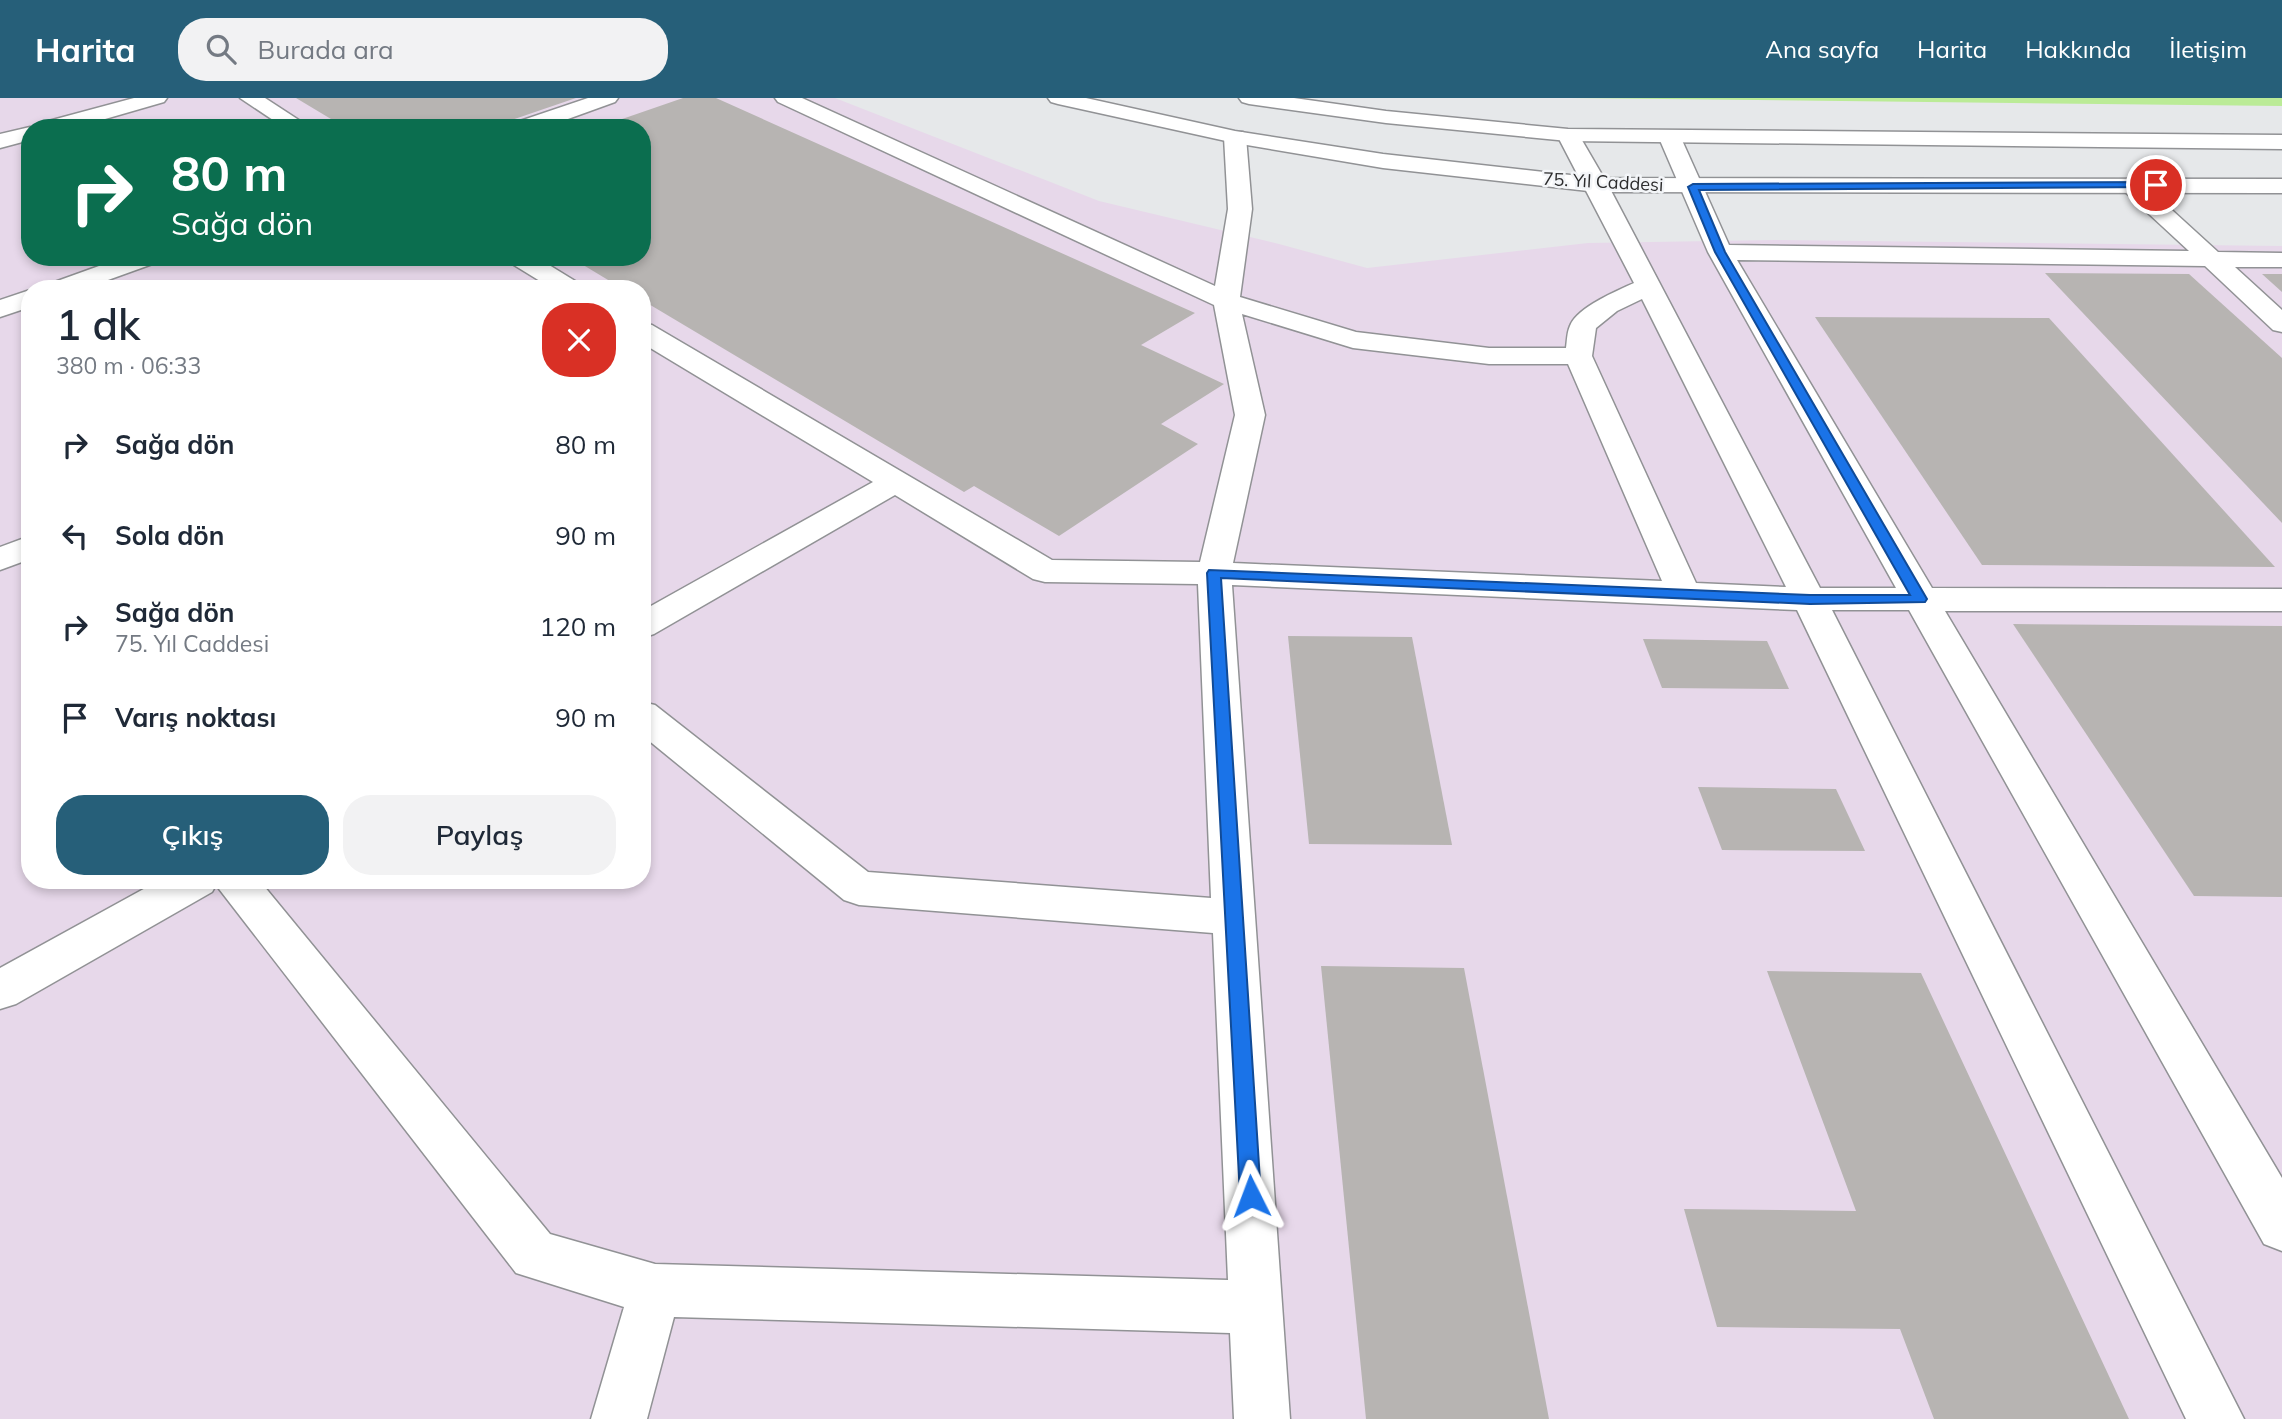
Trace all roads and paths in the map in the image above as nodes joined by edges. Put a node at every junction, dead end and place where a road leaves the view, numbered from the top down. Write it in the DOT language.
graph roads {
  1 [pos="156,98"];
  2 [pos="250,98"];
  3 [pos="608,98"];
  4 [pos="785,98"];
  5 [pos="1058,98"];
  6 [pos="1249,98"];
  7 [pos="81,119"];
  8 [pos="285,119"];
  9 [pos="548,119"];
  10 [pos="21,135"];
  11 [pos="1568,135"];
  12 [pos="1235,136"];
  13 [pos="1670,138"];
  14 [pos="0,141"];
  15 [pos="2282,142"];
  16 [pos="1597,185"];
  17 [pos="2131,185"];
  18 [pos="2282,186"];
  19 [pos="1693,187"];
  20 [pos="1720,252"];
  21 [pos="2211,259"];
  22 [pos="2282,260"];
  23 [pos="123,266"];
  24 [pos="533,266"];
  25 [pos="84,280"];
  26 [pos="556,280"];
  27 [pos="1649,286"];
  28 [pos="21,301"];
  29 [pos="1226,301"];
  30 [pos="0,309"];
  31 [pos="2282,324"];
  32 [pos="651,336"];
  33 [pos="1578,356"];
  34 [pos="895,482"];
  35 [pos="21,550"];
  36 [pos="0,559"];
  37 [pos="1214,573"];
  38 [pos="1684,594"];
  39 [pos="1810,599"];
  40 [pos="1920,599"];
  41 [pos="2282,600"];
  42 [pos="651,621"];
  43 [pos="651,722"];
  44 [pos="181,889"];
  45 [pos="241,889"];
  46 [pos="1234,917"];
  47 [pos="0,990"];
  48 [pos="2282,1226"];
  49 [pos="655,1290"];
  50 [pos="1257,1307"];
  51 [pos="619,1419"];
  52 [pos="1262,1419"];
  53 [pos="2216,1419"];
  1 -- 7 [label="street"];
  2 -- 8 [label="street"];
  3 -- 9 [label="street"];
  4 -- 29 [label="street"];
  5 -- 12 [label="street, 75. Yıl Caddesi"];
  6 -- 11 [label="street"];
  10 -- 14 [label="street"];
  11 -- 13 [label="street"];
  11 -- 16 [label="street"];
  12 -- 16 [label="street, 75. Yıl Caddesi"];
  12 -- 29 [label="street"];
  13 -- 15 [label="street"];
  13 -- 19 [label="street"];
  16 -- 19 [label="street, 75. Yıl Caddesi"];
  16 -- 27 [label="street"];
  17 -- 18 [label="street, 75. Yıl Caddesi"];
  17 -- 19 [label="street, 75. Yıl Caddesi"];
  17 -- 21 [label="street"];
  19 -- 20 [label="street"];
  20 -- 21 [label="street"];
  20 -- 40 [label="street"];
  21 -- 22 [label="street"];
  21 -- 31 [label="street"];
  23 -- 25 [label="street"];
  24 -- 26 [label="street"];
  27 -- 33 [label="street"];
  27 -- 39 [label="street"];
  28 -- 30 [label="street"];
  29 -- 33 [label="street"];
  29 -- 37 [label="street"];
  32 -- 34 [label="street"];
  33 -- 38 [label="street"];
  34 -- 37 [label="street"];
  34 -- 42 [label="street"];
  35 -- 36 [label="street"];
  37 -- 38 [label="street"];
  37 -- 46 [label="street"];
  38 -- 39 [label="street"];
  39 -- 40 [label="street"];
  39 -- 53 [label="street"];
  40 -- 41 [label="street"];
  40 -- 48 [label="street"];
  43 -- 46 [label="street"];
  44 -- 47 [label="street"];
  45 -- 49 [label="street"];
  46 -- 50 [label="street"];
  49 -- 50 [label="street"];
  49 -- 51 [label="street"];
  50 -- 52 [label="street"];
}
